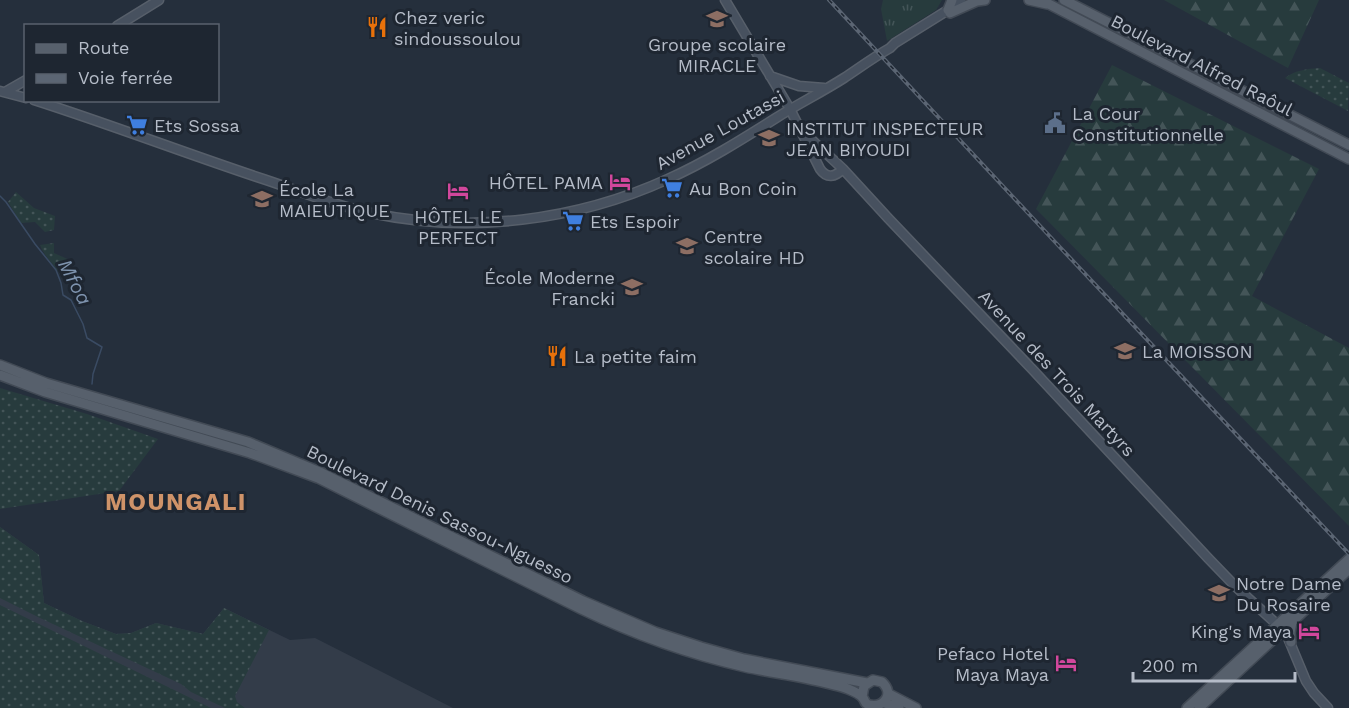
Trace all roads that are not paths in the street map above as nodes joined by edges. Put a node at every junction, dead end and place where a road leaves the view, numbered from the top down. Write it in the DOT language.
graph roads {
  1 [pos="159,0"];
  2 [pos="725,0"];
  3 [pos="952,0"];
  4 [pos="961,0"];
  5 [pos="967,0"];
  6 [pos="985,0"];
  7 [pos="1029,0"];
  8 [pos="1041,0"];
  9 [pos="1064,0"];
  10 [pos="1071,0"];
  11 [pos="1050,5"];
  12 [pos="1084,10"];
  13 [pos="949,11"];
  14 [pos="120,24"];
  15 [pos="770,75"];
  16 [pos="24,81"];
  17 [pos="826,88"];
  18 [pos="2,92"];
  19 [pos="24,98"];
  20 [pos="40,102"];
  21 [pos="790,109"];
  22 [pos="800,129"];
  23 [pos="1349,145"];
  24 [pos="1349,159"];
  25 [pos="843,169"];
  26 [pos="0,364"];
  27 [pos="0,375"];
  28 [pos="1349,559"];
  29 [pos="1349,569"];
  30 [pos="1292,622"];
  31 [pos="1279,629"];
  32 [pos="1292,646"];
  33 [pos="867,683"];
  34 [pos="862,697"];
  35 [pos="887,698"];
  36 [pos="899,708"];
  37 [pos="916,708"];
  38 [pos="1187,708"];
  39 [pos="1198,708"];
  40 [pos="1328,708"];
  1 -- 14 [label="main road"];
  2 -- 15 [label="main road, Avenue des Trois Martyrs"];
  3 -- 13 [label="main road"];
  4 -- 13 [label="main road, Avenue Loutassi"];
  5 -- 13 [label="main road, Avenue Loutassi"];
  6 -- 13 [label="main road"];
  7 -- 11 [label="main road"];
  8 -- 11 [label="main road, Boulevard Alfred Raôul"];
  9 -- 12 [label="main road, Boulevard Alfred Raôul"];
  10 -- 12 [label="main road"];
  11 -- 24 [label="main road, Boulevard Alfred Raôul"];
  12 -- 23 [label="main road, Boulevard Alfred Raôul"];
  13 -- 17 [label="main road, Avenue Loutassi"];
  15 -- 17 [label="main road"];
  15 -- 21 [label="main road, Avenue des Trois Martyrs"];
  16 -- 18 [label="main road"];
  17 -- 21 [label="main road, Avenue Loutassi"];
  18 -- 19 [label="main road"];
  20 -- 21 [label="main road, Avenue Loutassi"];
  21 -- 22 [label="main road, Avenue des Trois Martyrs"];
  22 -- 25 [label="main road, Avenue des Trois Martyrs"];
  22 -- 25 [label="main road, Avenue des Trois Martyrs"];
  25 -- 31 [label="main road, Avenue des Trois Martyrs"];
  26 -- 33 [label="main road, Boulevard Denis Sassou-Nguesso"];
  27 -- 34 [label="main road, Boulevard Denis Sassou-Nguesso"];
  28 -- 31 [label="main road"];
  29 -- 30 [label="main road"];
  30 -- 31 [label="main road"];
  30 -- 32 [label="main road"];
  31 -- 32 [label="main road, Avenue des Trois Martyrs"];
  31 -- 38 [label="main road"];
  31 -- 39 [label="main road"];
  32 -- 40 [label="main road, Avenue des Trois Martyrs"];
  33 -- 34 [label="main road"];
  33 -- 35 [label="main road"];
  34 -- 35 [label="main road"];
  35 -- 36 [label="main road"];
  35 -- 37 [label="main road"];
}
